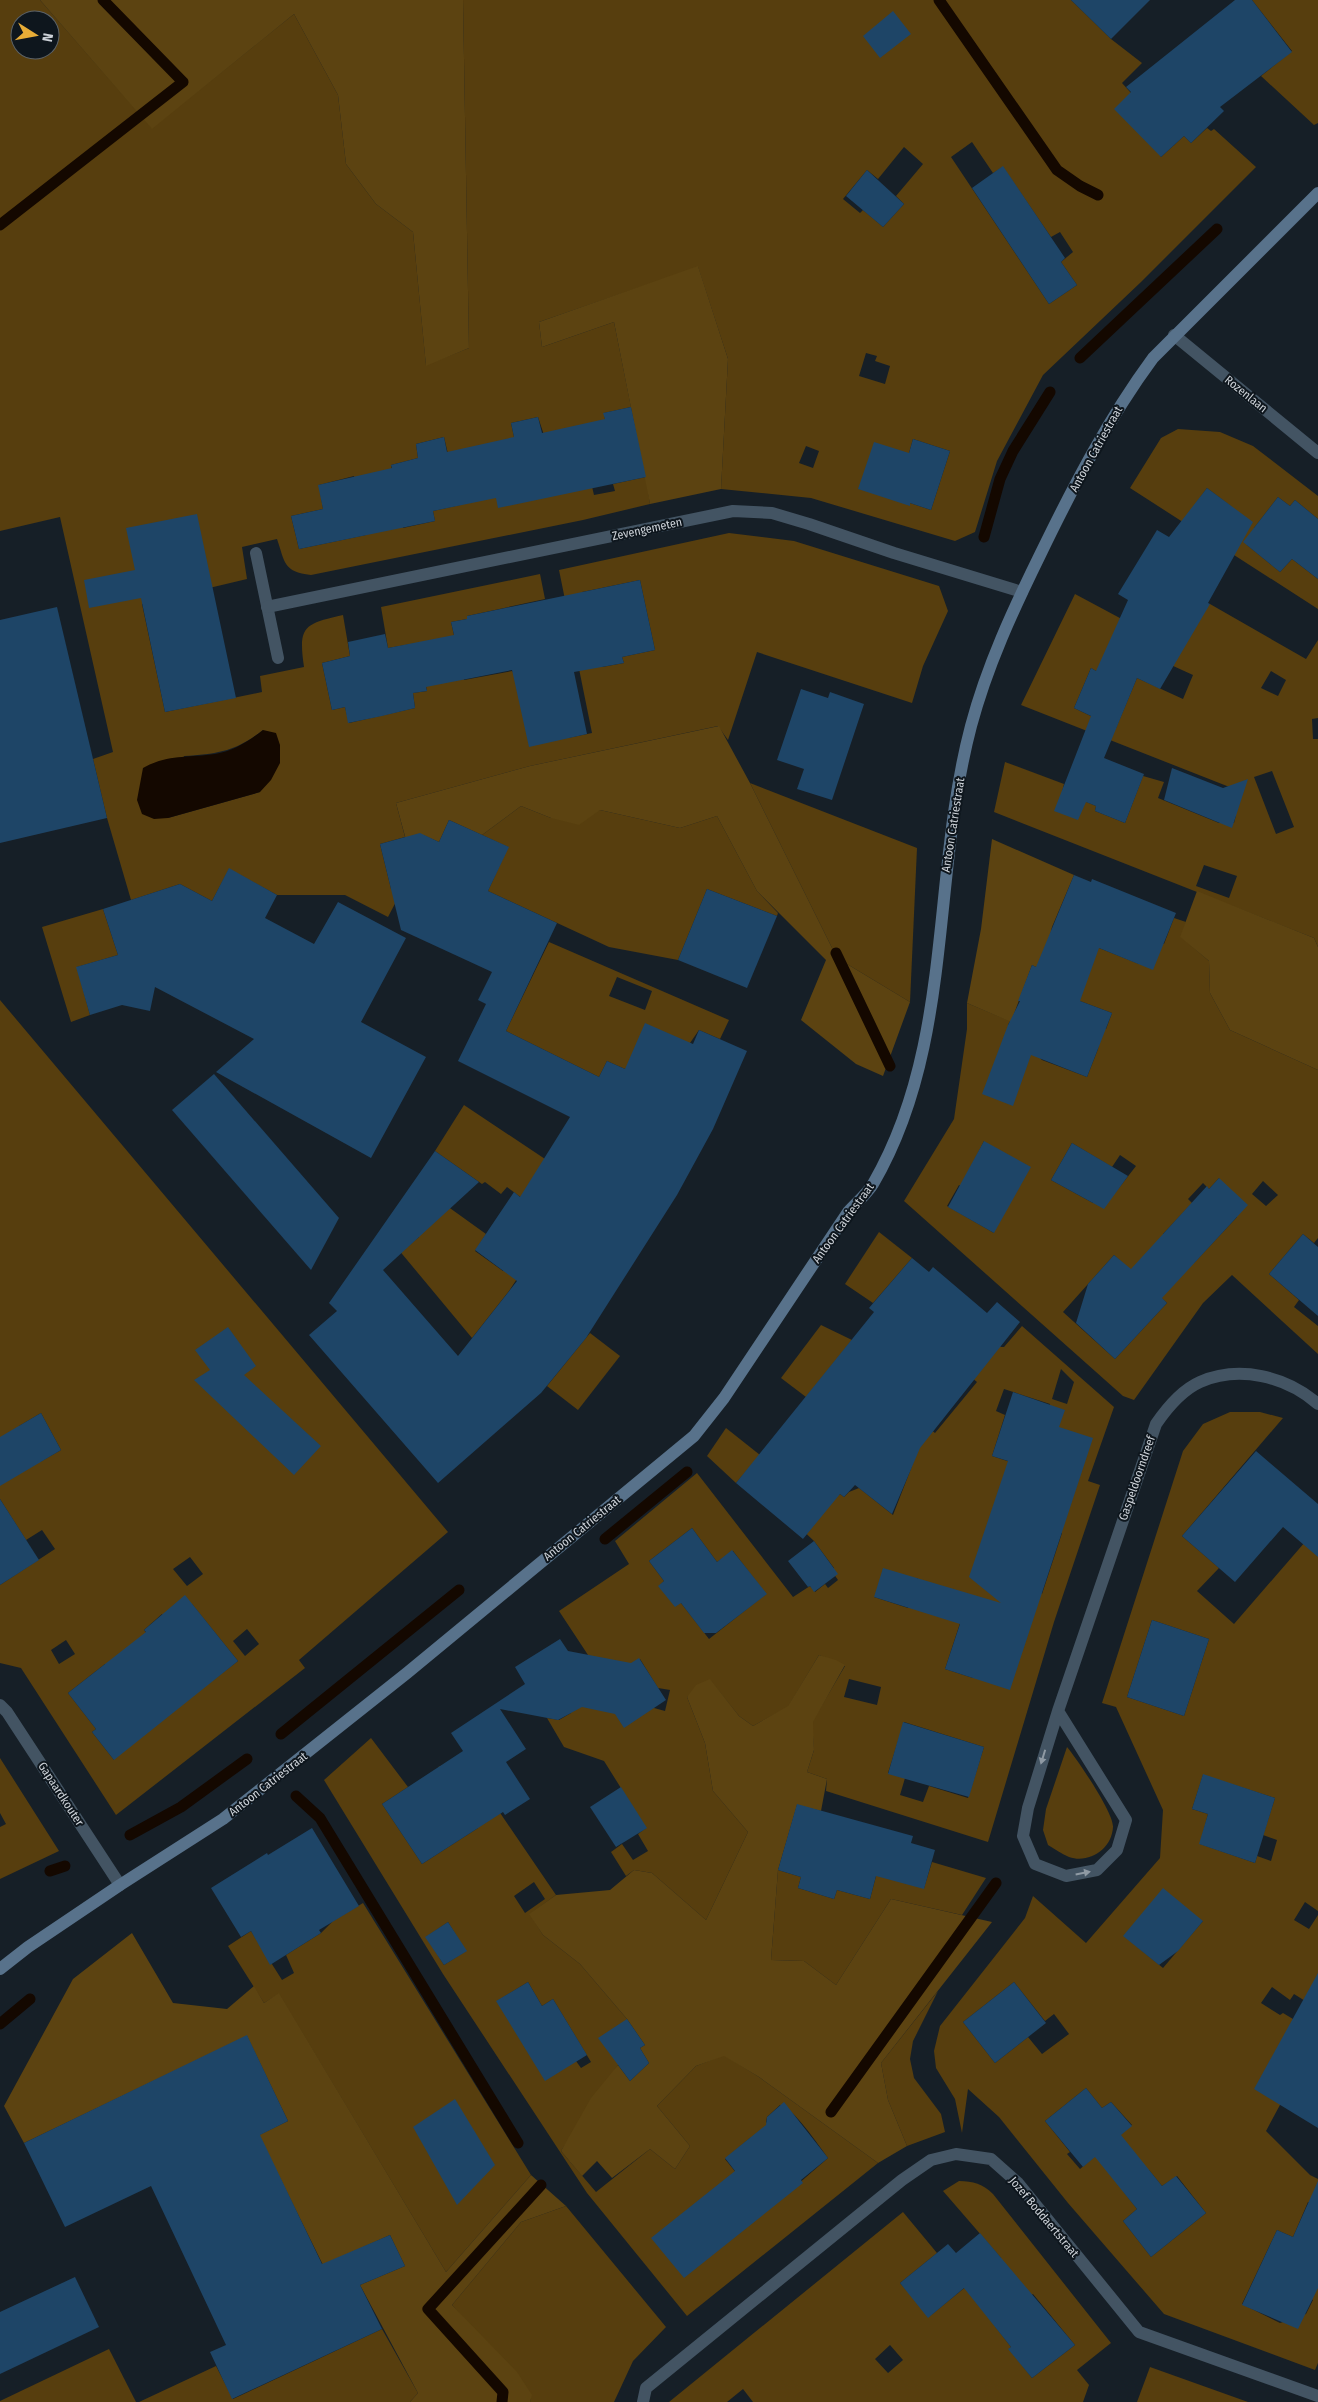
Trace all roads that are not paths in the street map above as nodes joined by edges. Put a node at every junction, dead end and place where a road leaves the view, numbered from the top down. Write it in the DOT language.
graph roads {
  1 [pos="1318,193"];
  2 [pos="1174,335"];
  3 [pos="1318,453"];
  4 [pos="256,553"];
  5 [pos="1022,592"];
  6 [pos="267,608"];
  7 [pos="278,658"];
  8 [pos="1318,1404"];
  9 [pos="0,1705"];
  10 [pos="1058,1711"];
  11 [pos="120,1885"];
  12 [pos="0,1969"];
  13 [pos="1318,2396"];
  14 [pos="643,2402"];
  1 -- 2 [label="main road, Antoon Catriestraat"];
  2 -- 3 [label="street, Rozenlaan"];
  2 -- 5 [label="main road, Antoon Catriestraat"];
  4 -- 6 [label="street"];
  5 -- 6 [label="street, Zevengemeten"];
  5 -- 11 [label="main road, Antoon Catriestraat"];
  6 -- 7 [label="street"];
  8 -- 10 [label="street, Gaspeldoorndreef"];
  9 -- 11 [label="street, Gapaardkouter"];
  10 -- 10 [label="street, Gaspeldoorndreef, one-way"];
  11 -- 12 [label="main road, Antoon Catriestraat"];
  13 -- 14 [label="street, Jozef Boddaertstraat"];
}
